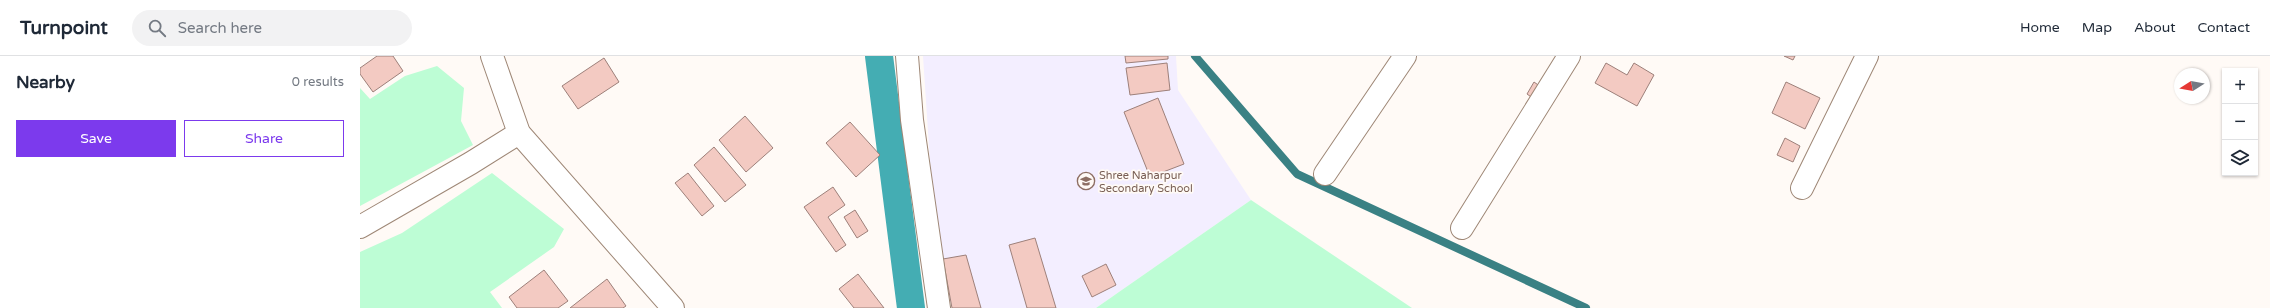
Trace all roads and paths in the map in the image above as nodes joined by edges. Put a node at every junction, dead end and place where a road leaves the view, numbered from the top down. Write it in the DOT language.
graph roads {
  1 [pos="492,56"];
  2 [pos="907,56"];
  3 [pos="1405,56"];
  4 [pos="1569,56"];
  5 [pos="1867,56"];
  6 [pos="519,133"];
  7 [pos="1325,174"];
  8 [pos="1802,188"];
  9 [pos="360,227"];
  10 [pos="1462,228"];
  11 [pos="673,308"];
  12 [pos="939,308"];
  1 -- 6 [label="street"];
  2 -- 12 [label="street"];
  3 -- 7 [label="street"];
  4 -- 10 [label="street"];
  5 -- 8 [label="street"];
  6 -- 9 [label="street"];
  6 -- 11 [label="street"];
}
